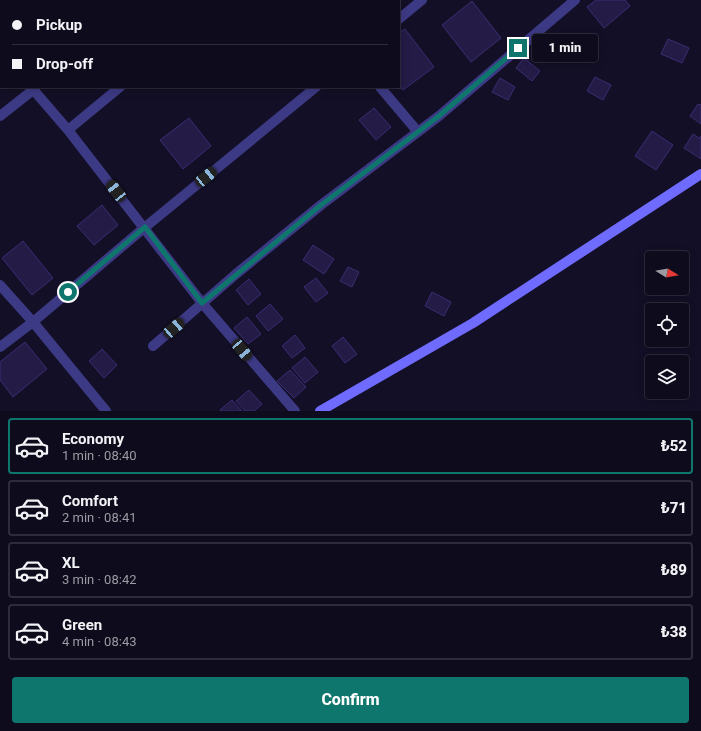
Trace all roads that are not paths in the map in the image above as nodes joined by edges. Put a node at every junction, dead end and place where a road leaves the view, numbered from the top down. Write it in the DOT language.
graph roads {
  1 [pos="422,0"];
  2 [pos="575,0"];
  3 [pos="400,18"];
  4 [pos="32,88"];
  5 [pos="119,88"];
  6 [pos="315,88"];
  7 [pos="381,88"];
  8 [pos="0,116"];
  9 [pos="68,130"];
  10 [pos="418,132"];
  11 [pos="701,174"];
  12 [pos="145,227"];
  13 [pos="0,285"];
  14 [pos="202,303"];
  15 [pos="33,322"];
  16 [pos="153,346"];
  17 [pos="0,347"];
  18 [pos="106,411"];
  19 [pos="295,411"];
  20 [pos="320,411"];
  1 -- 3 [label="street"];
  2 -- 10 [label="street"];
  4 -- 8 [label="street"];
  4 -- 9 [label="street"];
  5 -- 9 [label="street"];
  6 -- 12 [label="street"];
  7 -- 10 [label="street"];
  9 -- 12 [label="street"];
  10 -- 14 [label="street"];
  11 -- 20 [label="street"];
  12 -- 14 [label="street"];
  12 -- 15 [label="street"];
  13 -- 15 [label="street"];
  14 -- 16 [label="street"];
  14 -- 19 [label="street"];
  15 -- 17 [label="street"];
  15 -- 18 [label="street"];
}
